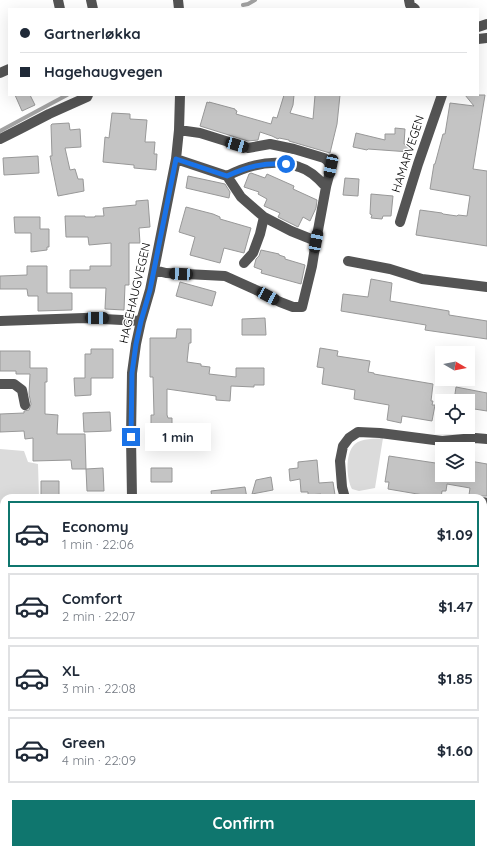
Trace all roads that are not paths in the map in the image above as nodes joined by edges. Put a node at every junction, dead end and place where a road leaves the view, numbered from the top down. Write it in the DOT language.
graph roads {
  1 [pos="88,96"];
  2 [pos="180,96"];
  3 [pos="442,96"];
  4 [pos="179,130"];
  5 [pos="0,139"];
  6 [pos="176,159"];
  7 [pos="227,176"];
  8 [pos="326,187"];
  9 [pos="264,217"];
  10 [pos="400,222"];
  11 [pos="316,241"];
  12 [pos="348,261"];
  13 [pos="244,263"];
  14 [pos="154,270"];
  15 [pos="487,287"];
  16 [pos="0,321"];
  17 [pos="141,321"];
  18 [pos="0,384"];
  19 [pos="25,405"];
  20 [pos="487,439"];
  21 [pos="132,494"];
  22 [pos="344,494"];
  1 -- 5 [label="street"];
  2 -- 4 [label="street, HAGEHAUGVEGEN"];
  3 -- 10 [label="street, HAMARVEGEN"];
  4 -- 6 [label="street, HAGEHAUGVEGEN"];
  4 -- 8 [label="street"];
  6 -- 7 [label="street"];
  6 -- 14 [label="street, HAGEHAUGVEGEN"];
  7 -- 8 [label="street"];
  7 -- 9 [label="street"];
  8 -- 11 [label="street"];
  9 -- 11 [label="street"];
  9 -- 13 [label="street"];
  11 -- 14 [label="street"];
  12 -- 15 [label="street"];
  14 -- 17 [label="street, HAGEHAUGVEGEN"];
  16 -- 17 [label="street"];
  17 -- 21 [label="street, HAGEHAUGVEGEN"];
  18 -- 19 [label="street"];
  20 -- 22 [label="street"];
}
